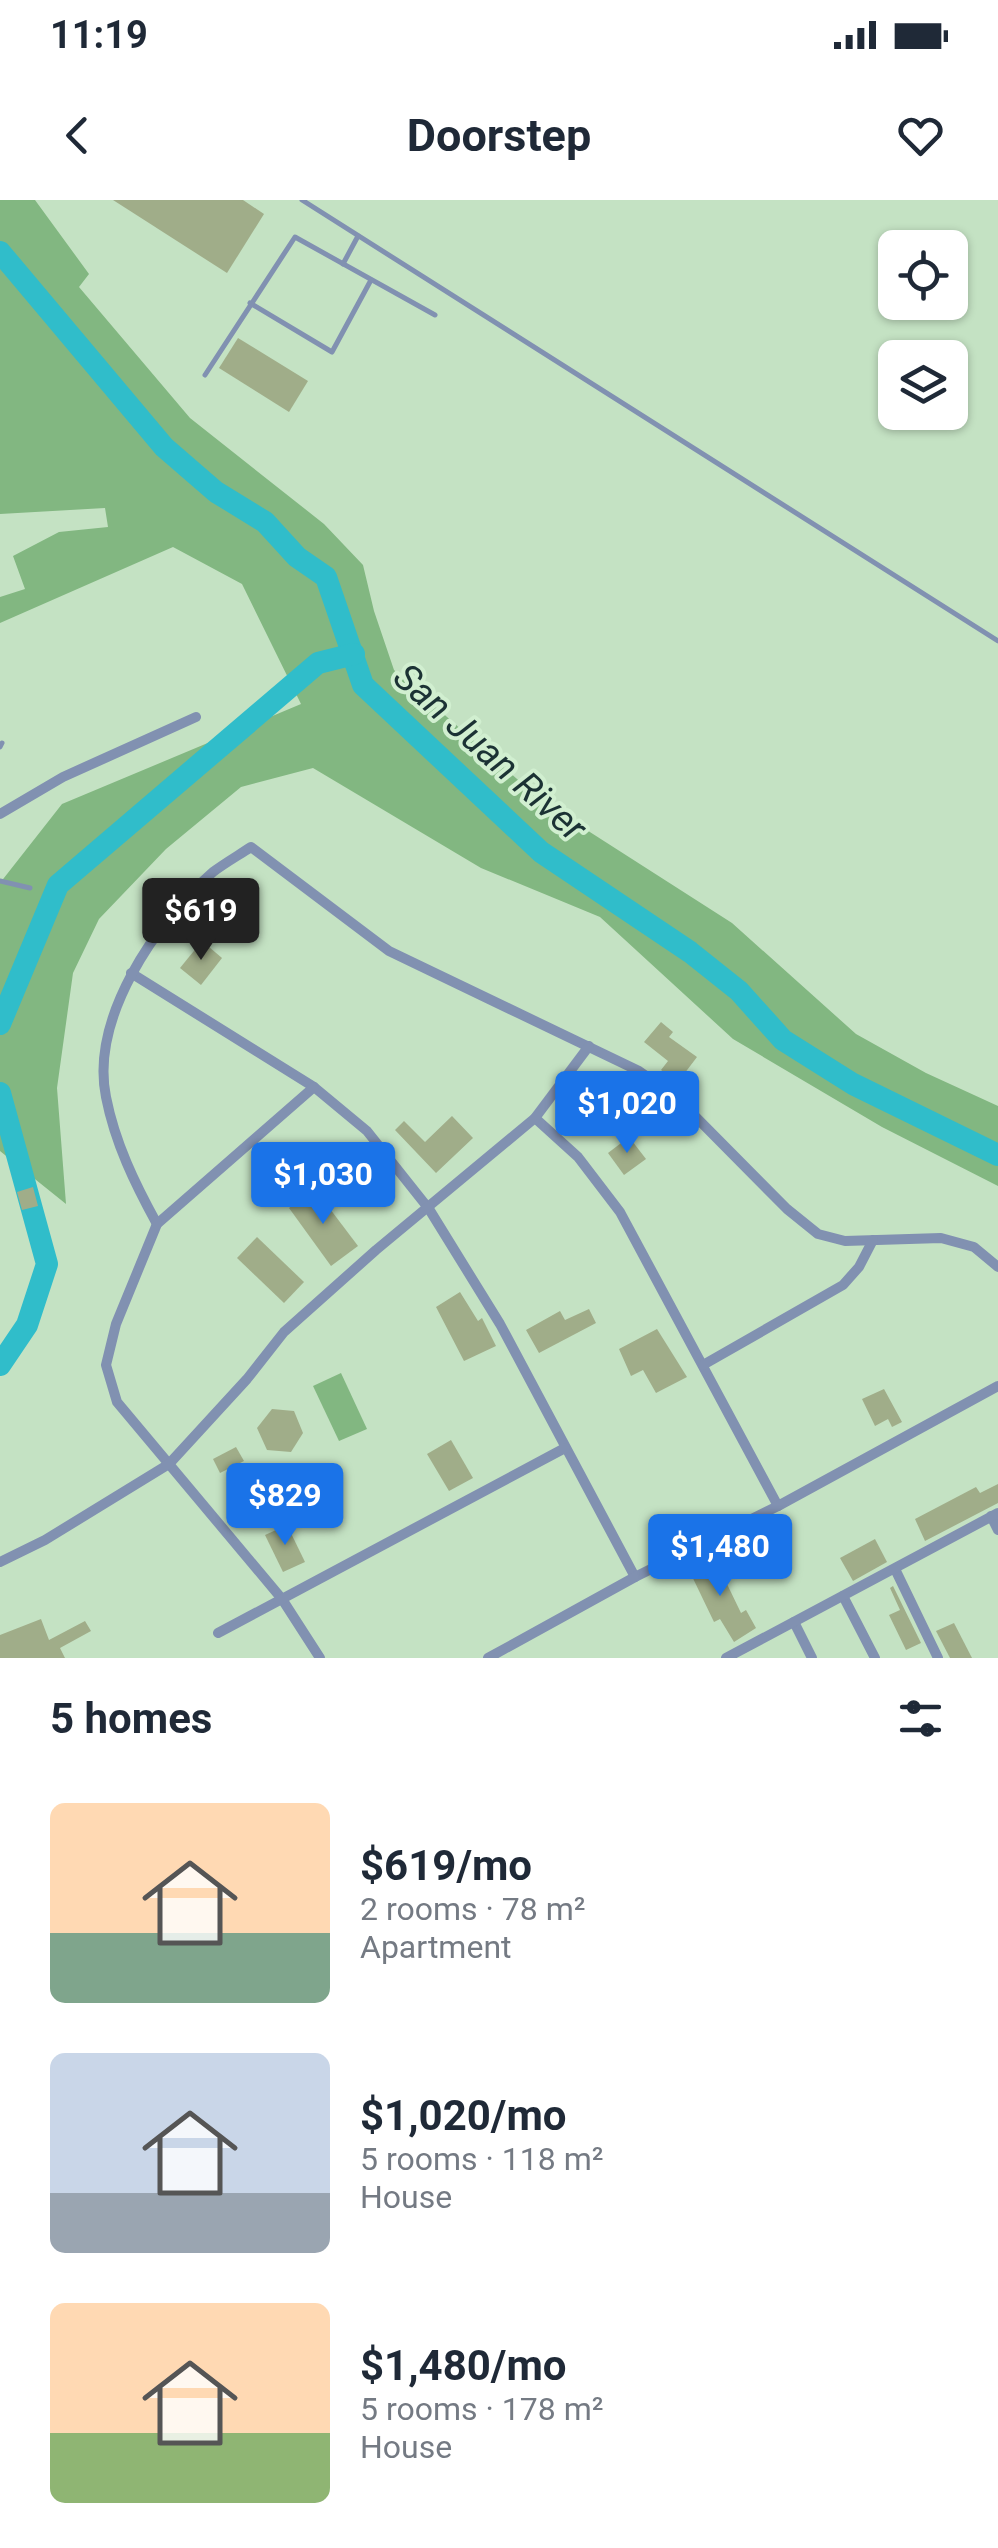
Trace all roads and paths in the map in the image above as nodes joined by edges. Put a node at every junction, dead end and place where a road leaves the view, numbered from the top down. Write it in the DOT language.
graph roads {
  1 [pos="302,200"];
  2 [pos="358,236"];
  3 [pos="343,264"];
  4 [pos="372,280"];
  5 [pos="250,303"];
  6 [pos="435,315"];
  7 [pos="205,375"];
  8 [pos="998,642"];
  9 [pos="196,717"];
  10 [pos="0,814"];
  11 [pos="0,881"];
  12 [pos="30,888"];
  13 [pos="131,973"];
  14 [pos="589,1046"];
  15 [pos="314,1087"];
  16 [pos="536,1118"];
  17 [pos="429,1209"];
  18 [pos="157,1224"];
  19 [pos="873,1240"];
  20 [pos="998,1266"];
  21 [pos="703,1364"];
  22 [pos="998,1386"];
  23 [pos="565,1448"];
  24 [pos="169,1464"];
  25 [pos="778,1506"];
  26 [pos="995,1514"];
  27 [pos="998,1530"];
  28 [pos="0,1562"];
  29 [pos="895,1568"];
  30 [pos="635,1577"];
  31 [pos="843,1596"];
  32 [pos="282,1599"];
  33 [pos="794,1622"];
  34 [pos="218,1633"];
  35 [pos="747,1653"];
  36 [pos="320,1658"];
  37 [pos="488,1658"];
  38 [pos="726,1658"];
  39 [pos="812,1658"];
  40 [pos="876,1658"];
  41 [pos="938,1658"];
  1 -- 2 [label="lane"];
  2 -- 3 [label="lane"];
  2 -- 8 [label="lane"];
  3 -- 4 [label="lane"];
  3 -- 5 [label="lane"];
  4 -- 5 [label="lane"];
  4 -- 6 [label="lane"];
  5 -- 7 [label="lane"];
  9 -- 10 [label="street"];
  11 -- 12 [label="lane"];
  13 -- 14 [label="street"];
  13 -- 15 [label="street"];
  13 -- 18 [label="street"];
  14 -- 16 [label="street"];
  14 -- 19 [label="street"];
  15 -- 17 [label="street"];
  15 -- 18 [label="street"];
  16 -- 17 [label="street"];
  16 -- 21 [label="street"];
  17 -- 23 [label="street"];
  17 -- 24 [label="street"];
  18 -- 24 [label="street"];
  19 -- 20 [label="street"];
  19 -- 21 [label="street"];
  21 -- 25 [label="street"];
  22 -- 25 [label="street"];
  23 -- 30 [label="street"];
  23 -- 32 [label="street"];
  24 -- 28 [label="street"];
  24 -- 32 [label="street"];
  25 -- 30 [label="street"];
  26 -- 27 [label="street"];
  26 -- 29 [label="street"];
  29 -- 31 [label="street"];
  29 -- 41 [label="street"];
  30 -- 37 [label="street"];
  31 -- 33 [label="street"];
  31 -- 40 [label="street"];
  32 -- 34 [label="street"];
  32 -- 36 [label="street"];
  33 -- 35 [label="street"];
  33 -- 39 [label="street"];
  35 -- 38 [label="street"];
}
